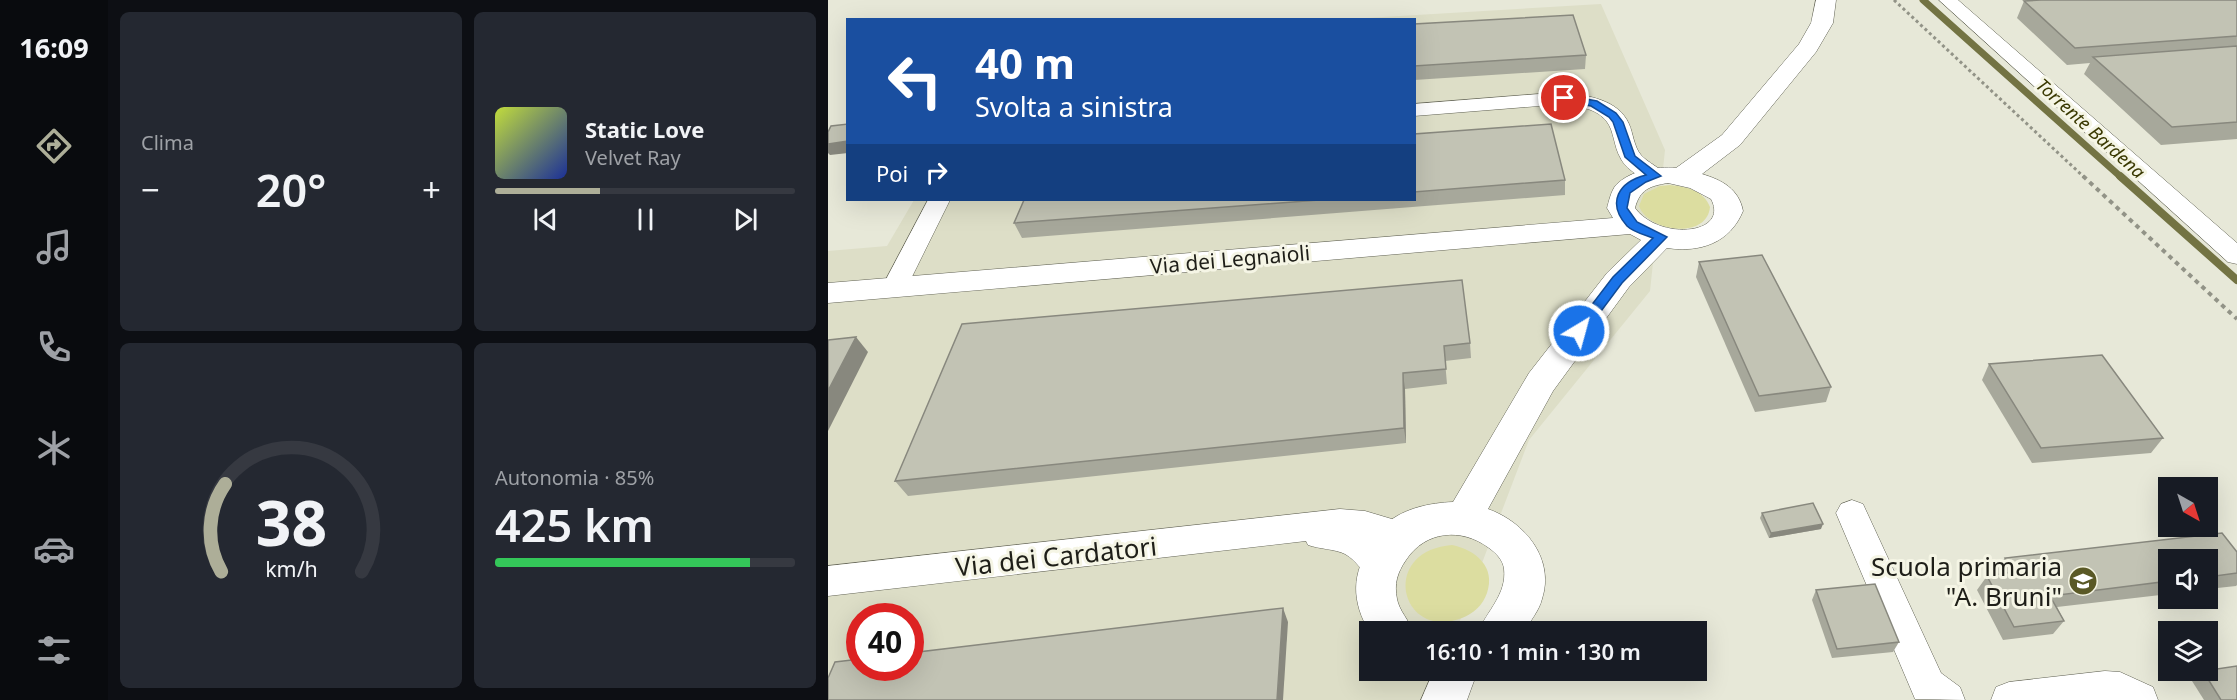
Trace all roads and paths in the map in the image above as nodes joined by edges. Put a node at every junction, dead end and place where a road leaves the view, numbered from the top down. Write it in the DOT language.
graph roads {
  1 [pos="1826,0"];
  2 [pos="1894,0"];
  3 [pos="1948,0"];
  4 [pos="1416,110"];
  5 [pos="1731,140"];
  6 [pos="1650,173"];
  7 [pos="1714,188"];
  8 [pos="938,201"];
  9 [pos="1647,231"];
  10 [pos="2237,256"];
  11 [pos="895,287"];
  12 [pos="828,293"];
  13 [pos="2237,319"];
  14 [pos="1852,513"];
  15 [pos="1464,517"];
  16 [pos="1390,550"];
  17 [pos="828,581"];
  18 [pos="1384,621"];
  19 [pos="1509,621"];
  20 [pos="1452,681"];
  21 [pos="1444,700"];
  22 [pos="1947,700"];
  23 [pos="2009,700"];
  24 [pos="2140,700"];
  1 -- 5 [label="street"];
  2 -- 13 [label="path"];
  3 -- 10 [label="street"];
  4 -- 6 [label="street"];
  5 -- 6 [label="street"];
  5 -- 7 [label="street"];
  6 -- 7 [label="street"];
  6 -- 9 [label="street"];
  7 -- 9 [label="street"];
  8 -- 11 [label="street"];
  9 -- 11 [label="street, Via dei Legnaioli"];
  9 -- 15 [label="street"];
  11 -- 12 [label="street, Via dei Legnaioli"];
  14 -- 22 [label="street"];
  15 -- 16 [label="street"];
  15 -- 19 [label="street"];
  16 -- 17 [label="street, Via dei Cardatori"];
  16 -- 18 [label="street"];
  20 -- 21 [label="street"];
  23 -- 24 [label="street"];
}
